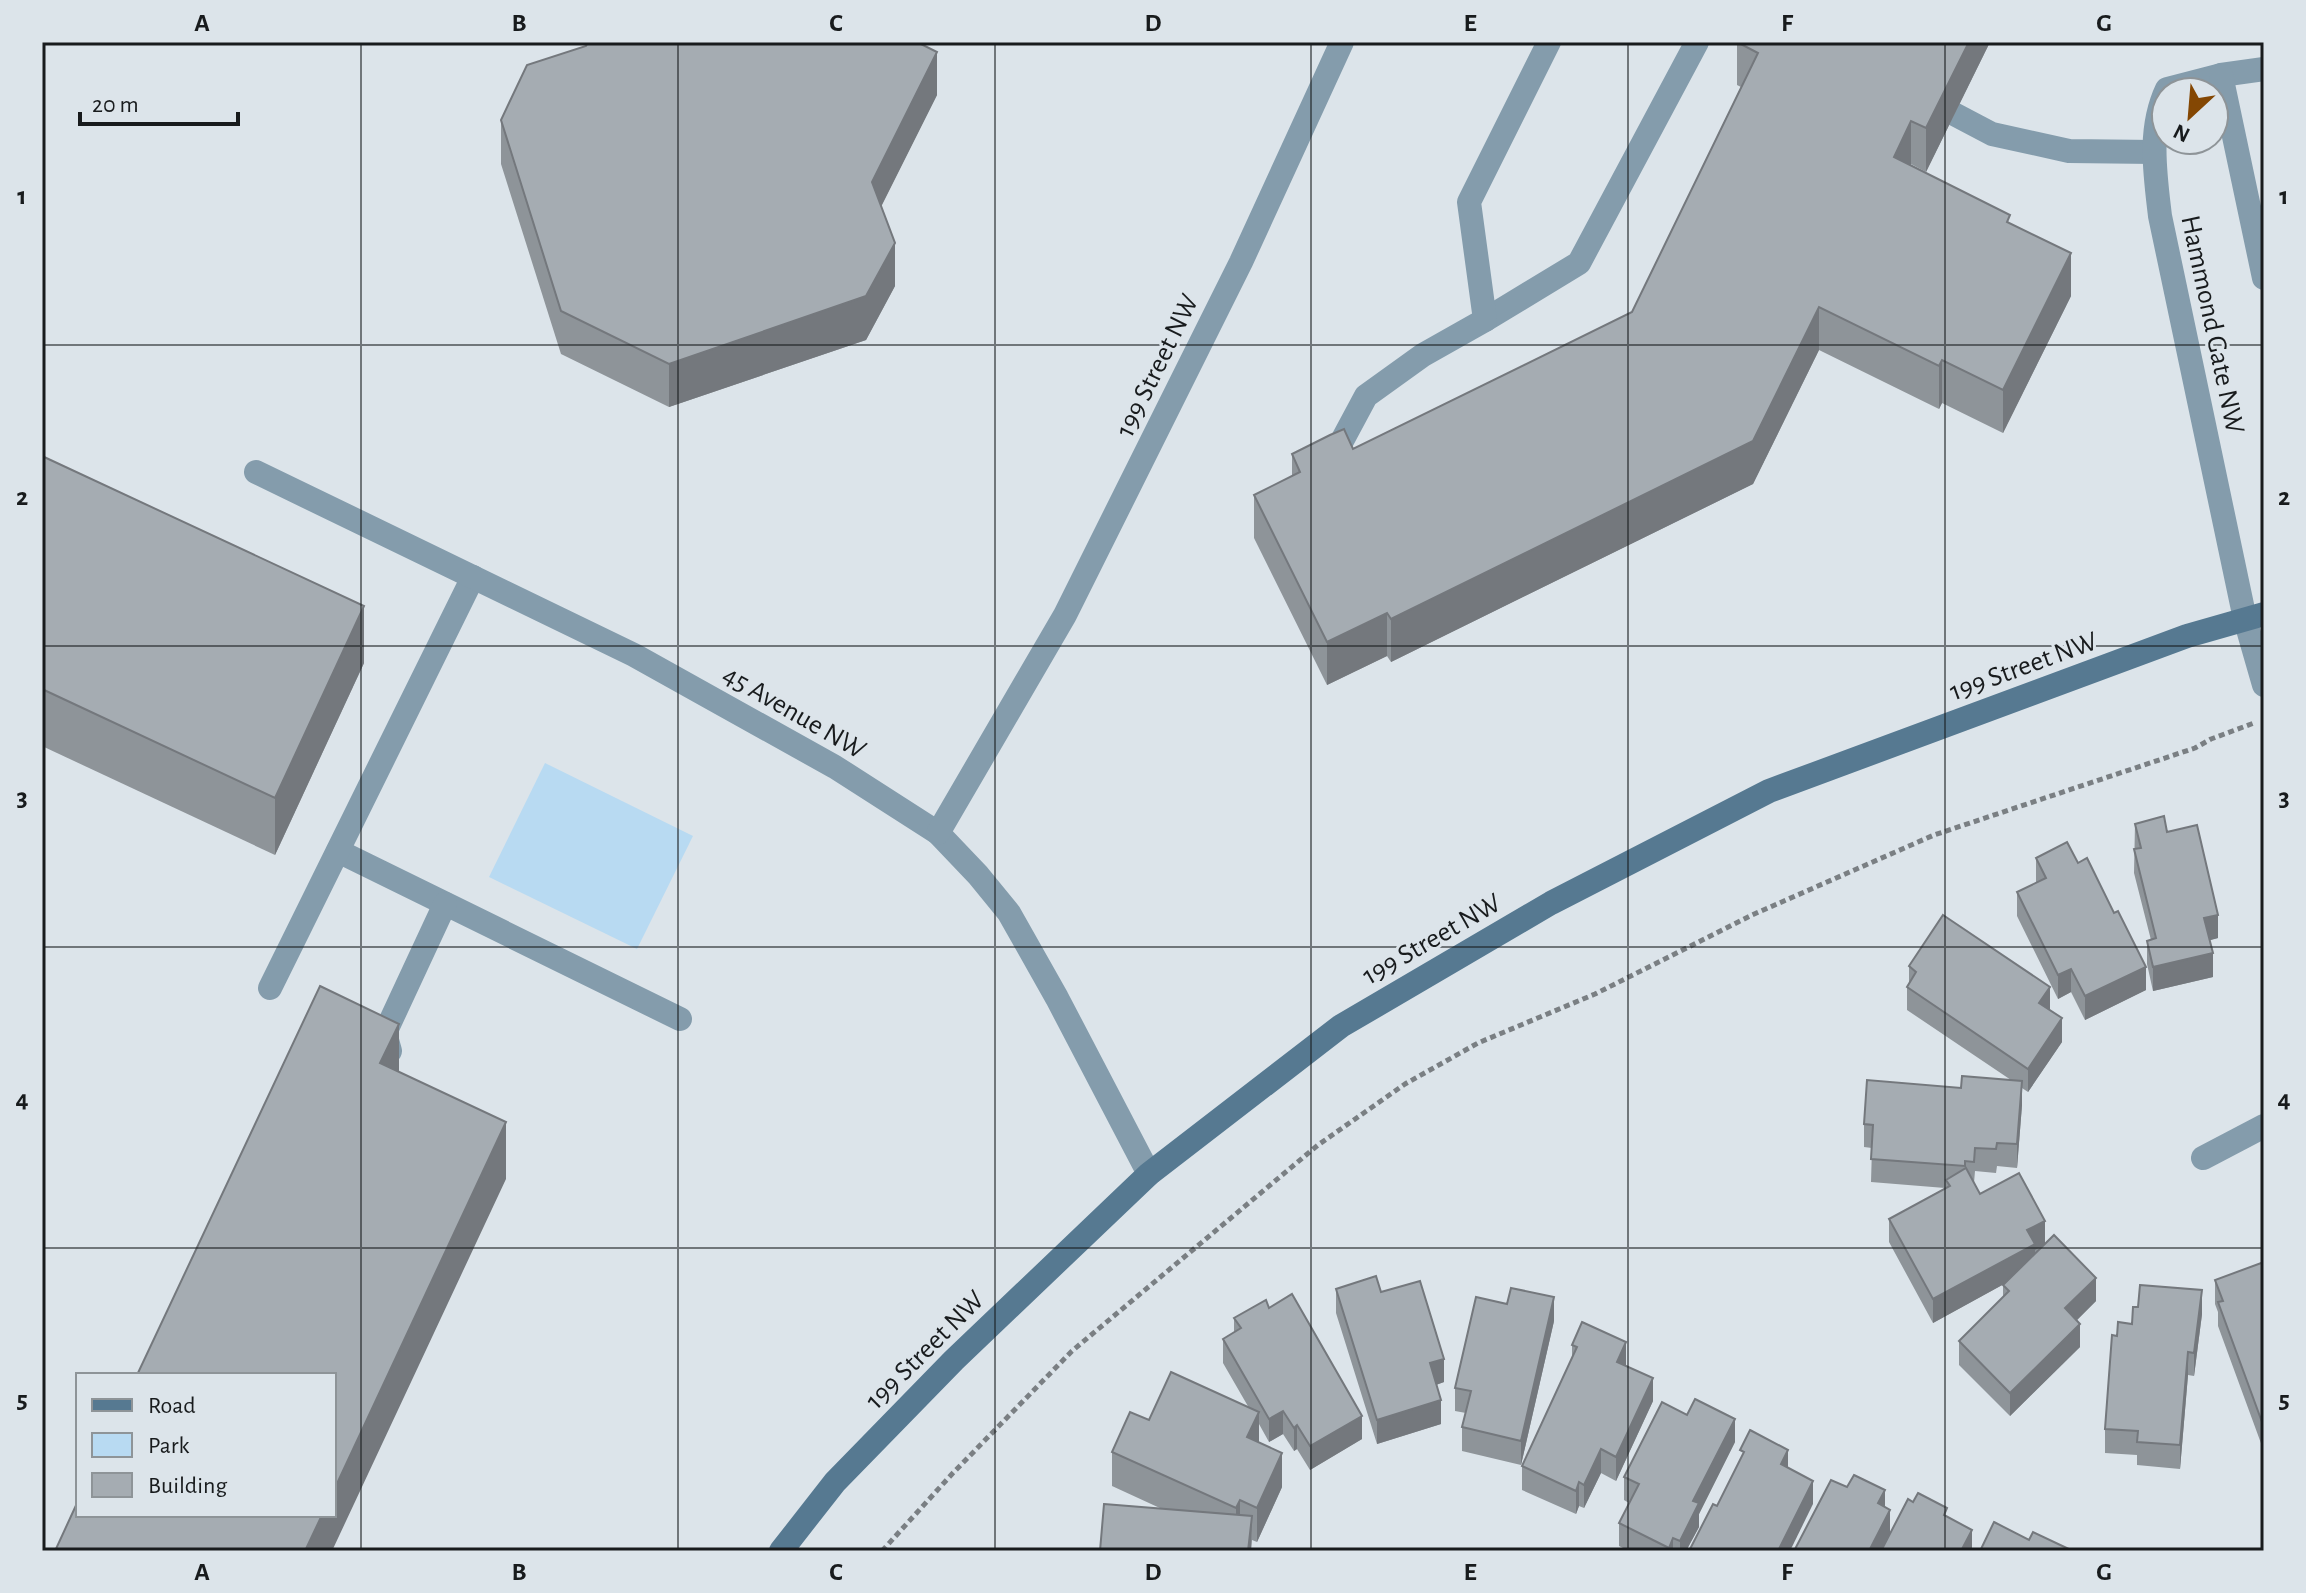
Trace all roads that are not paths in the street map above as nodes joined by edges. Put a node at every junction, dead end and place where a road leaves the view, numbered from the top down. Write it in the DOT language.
graph roads {
  1 [pos="1342,42"];
  2 [pos="1549,42"];
  3 [pos="1697,42"];
  4 [pos="2264,69"];
  5 [pos="2221,75"];
  6 [pos="2217,76"];
  7 [pos="1954,114"];
  8 [pos="2150,152"];
  9 [pos="2154,156"];
  10 [pos="2264,278"];
  11 [pos="1485,320"];
  12 [pos="256,472"];
  13 [pos="1330,478"];
  14 [pos="473,577"];
  15 [pos="2254,616"];
  16 [pos="2264,685"];
  17 [pos="938,833"];
  18 [pos="338,851"];
  19 [pos="445,904"];
  20 [pos="270,988"];
  21 [pos="680,1019"];
  22 [pos="395,1069"];
  23 [pos="2264,1126"];
  24 [pos="2203,1158"];
  25 [pos="1149,1174"];
  26 [pos="781,1551"];
  1 -- 17 [label="street, 199 Street NW"];
  2 -- 11 [label="street"];
  3 -- 11 [label="street"];
  4 -- 5 [label="street"];
  5 -- 6 [label="street, Hammond Gate NW"];
  5 -- 10 [label="street, Hammond Gate NW"];
  7 -- 8 [label="street"];
  9 -- 15 [label="street, Hammond Gate NW"];
  11 -- 13 [label="street"];
  12 -- 14 [label="street, 45 Avenue NW"];
  14 -- 17 [label="street, 45 Avenue NW"];
  14 -- 18 [label="street"];
  15 -- 16 [label="street, Hammond Gate NW"];
  15 -- 25 [label="main road, 199 Street NW"];
  17 -- 25 [label="street, 45 Avenue NW"];
  18 -- 19 [label="street"];
  18 -- 20 [label="street"];
  19 -- 21 [label="street"];
  19 -- 22 [label="street"];
  23 -- 24 [label="street"];
  25 -- 26 [label="main road, 199 Street NW"];
}
